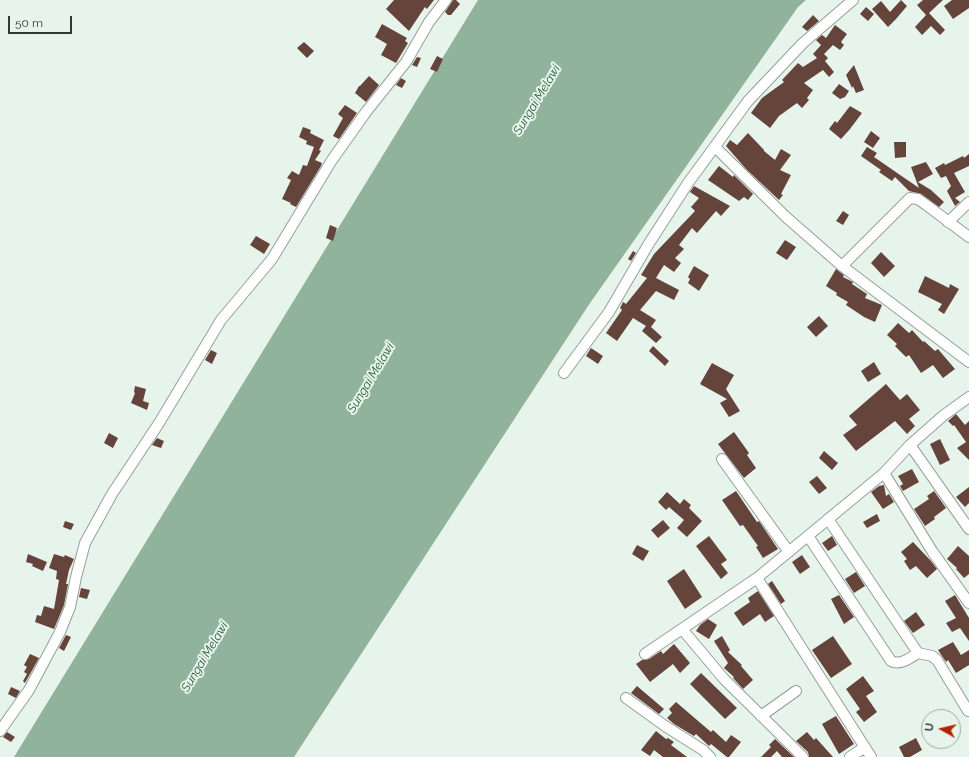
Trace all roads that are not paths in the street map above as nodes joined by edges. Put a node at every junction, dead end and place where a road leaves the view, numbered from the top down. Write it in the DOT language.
graph roads {
  1 [pos="446,0"];
  2 [pos="853,0"];
  3 [pos="715,147"];
  4 [pos="969,202"];
  5 [pos="948,222"];
  6 [pos="969,237"];
  7 [pos="842,266"];
  8 [pos="969,362"];
  9 [pos="564,373"];
  10 [pos="969,397"];
  11 [pos="910,445"];
  12 [pos="722,459"];
  13 [pos="884,473"];
  14 [pos="828,519"];
  15 [pos="969,529"];
  16 [pos="808,536"];
  17 [pos="789,552"];
  18 [pos="757,578"];
  19 [pos="969,603"];
  20 [pos="682,629"];
  21 [pos="918,653"];
  22 [pos="645,654"];
  23 [pos="796,691"];
  24 [pos="626,698"];
  25 [pos="968,710"];
  26 [pos="761,716"];
  27 [pos="0,731"];
  28 [pos="865,747"];
  29 [pos="710,757"];
  30 [pos="803,757"];
  31 [pos="850,757"];
  32 [pos="871,757"];
  1 -- 27 [label="street"];
  2 -- 3 [label="street"];
  3 -- 7 [label="street"];
  3 -- 9 [label="street"];
  4 -- 5 [label="street"];
  5 -- 6 [label="street"];
  5 -- 7 [label="street"];
  7 -- 8 [label="street"];
  10 -- 11 [label="street"];
  11 -- 13 [label="street"];
  11 -- 15 [label="street"];
  12 -- 17 [label="street"];
  13 -- 14 [label="street"];
  13 -- 19 [label="street"];
  14 -- 16 [label="street"];
  14 -- 21 [label="street"];
  16 -- 17 [label="street"];
  16 -- 21 [label="street"];
  17 -- 18 [label="street"];
  18 -- 20 [label="street"];
  18 -- 28 [label="street"];
  20 -- 22 [label="street"];
  20 -- 26 [label="street"];
  21 -- 25 [label="street"];
  23 -- 26 [label="street"];
  24 -- 29 [label="street"];
  26 -- 30 [label="street"];
  28 -- 31 [label="street"];
  28 -- 32 [label="street"];
}
